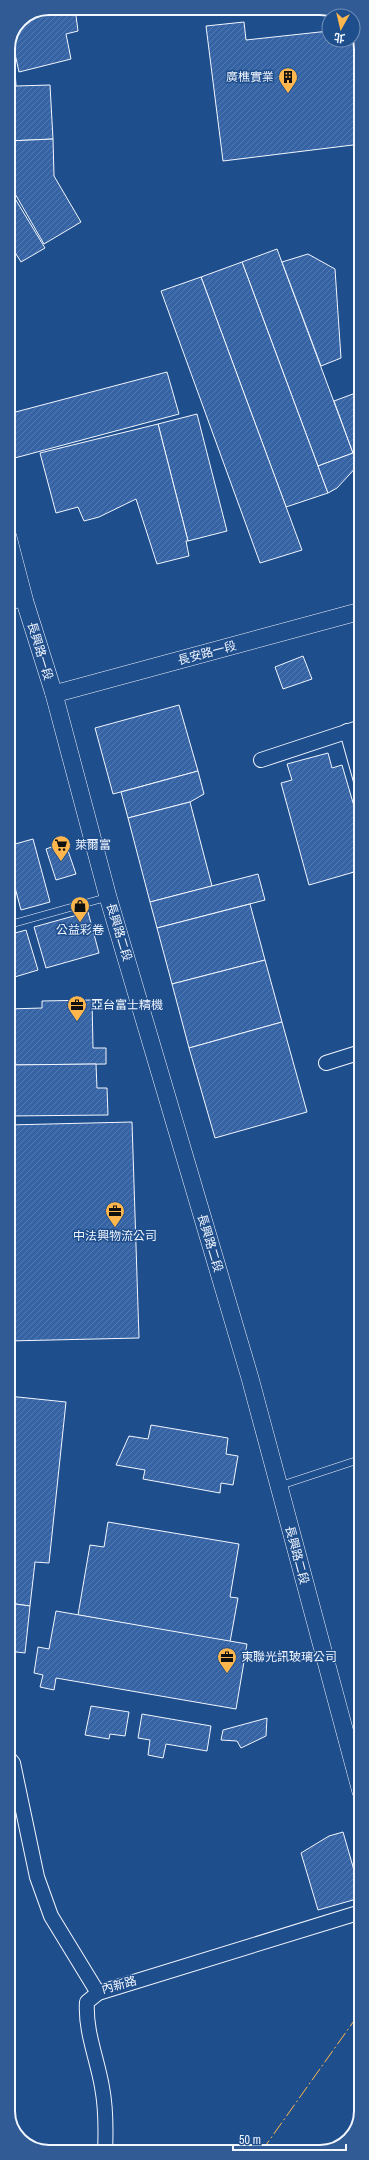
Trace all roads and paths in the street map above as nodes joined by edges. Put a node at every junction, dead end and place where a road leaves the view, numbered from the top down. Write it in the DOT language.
graph roads {
  1 [pos="15,564"];
  2 [pos="25,602"];
  3 [pos="15,605"];
  4 [pos="354,613"];
  5 [pos="54,694"];
  6 [pos="354,729"];
  7 [pos="347,731"];
  8 [pos="354,756"];
  9 [pos="261,760"];
  10 [pos="108,897"];
  11 [pos="15,923"];
  12 [pos="354,1054"];
  13 [pos="326,1063"];
  14 [pos="354,1461"];
  15 [pos="279,1486"];
  16 [pos="354,1766"];
  17 [pos="15,1772"];
  18 [pos="354,1914"];
  19 [pos="98,1993"];
  20 [pos="105,2145"];
  1 -- 2 [label="street, 長興路一段"];
  2 -- 3 [label="lane"];
  2 -- 5 [label="street, 長興路一段"];
  4 -- 5 [label="street, 長安路一段"];
  5 -- 10 [label="street, 長興路二段"];
  6 -- 7 [label="street"];
  7 -- 8 [label="street"];
  7 -- 9 [label="street"];
  10 -- 11 [label="lane"];
  10 -- 15 [label="street, 長興路二段"];
  12 -- 13 [label="street"];
  14 -- 15 [label="lane"];
  15 -- 16 [label="street, 長興路二段"];
  17 -- 19 [label="street, 內新路"];
  18 -- 19 [label="street, 內新路"];
  19 -- 20 [label="street"];
}
